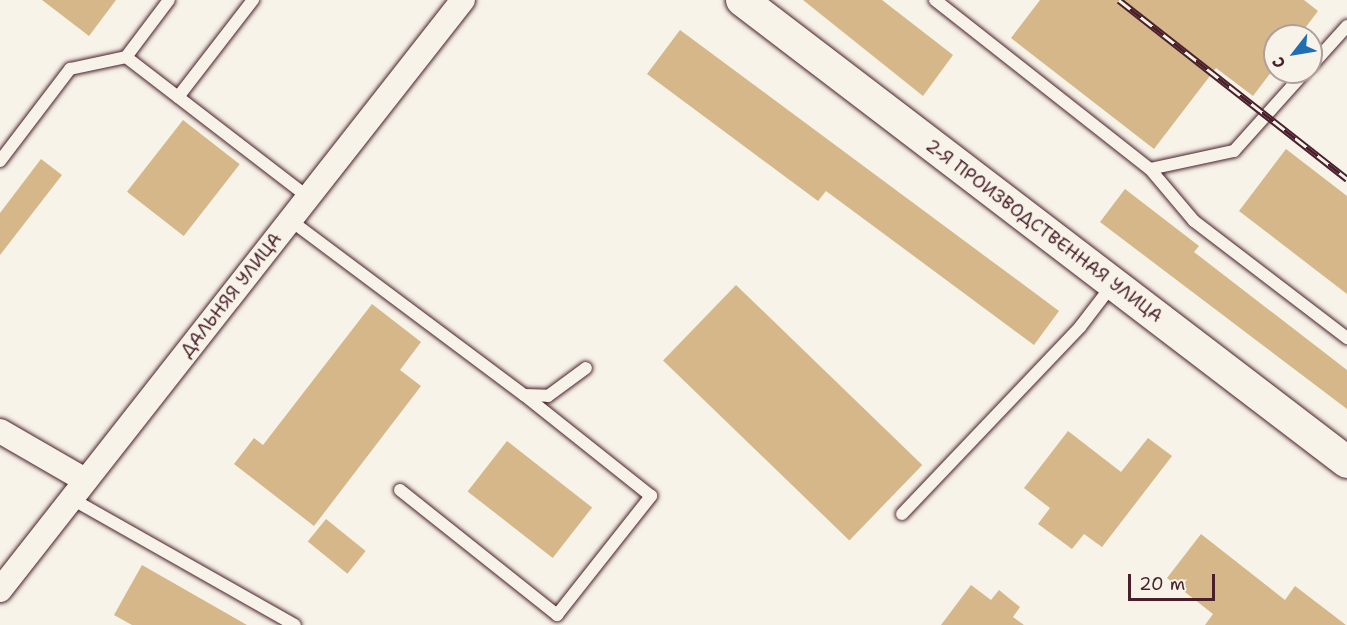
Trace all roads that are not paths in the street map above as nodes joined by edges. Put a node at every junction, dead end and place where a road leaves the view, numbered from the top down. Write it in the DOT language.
graph roads {
  1 [pos="169,0"];
  2 [pos="253,0"];
  3 [pos="463,0"];
  4 [pos="742,0"];
  5 [pos="934,0"];
  6 [pos="1347,26"];
  7 [pos="1323,53"];
  8 [pos="126,57"];
  9 [pos="1294,84"];
  10 [pos="178,97"];
  11 [pos="0,161"];
  12 [pos="1150,168"];
  13 [pos="308,197"];
  14 [pos="290,220"];
  15 [pos="1113,284"];
  16 [pos="1347,338"];
  17 [pos="586,368"];
  18 [pos="524,396"];
  19 [pos="0,431"];
  20 [pos="1347,462"];
  21 [pos="79,490"];
  22 [pos="400,490"];
  23 [pos="902,514"];
  24 [pos="0,590"];
  25 [pos="295,625"];
  1 -- 8 [label="lane"];
  2 -- 10 [label="lane"];
  3 -- 13 [label="street, ДАЛЬНЯЯ УЛИЦА"];
  4 -- 15 [label="street, 2-Я ПРОИЗВОДСТВЕННАЯ УЛИЦА"];
  5 -- 12 [label="lane"];
  6 -- 7 [label="lane"];
  8 -- 10 [label="lane"];
  8 -- 11 [label="lane"];
  9 -- 12 [label="lane"];
  10 -- 13 [label="lane"];
  12 -- 16 [label="lane"];
  13 -- 14 [label="street, ДАЛЬНЯЯ УЛИЦА"];
  14 -- 18 [label="lane"];
  14 -- 21 [label="street, ДАЛЬНЯЯ УЛИЦА"];
  15 -- 20 [label="street, 2-Я ПРОИЗВОДСТВЕННАЯ УЛИЦА"];
  15 -- 23 [label="lane"];
  17 -- 18 [label="lane"];
  18 -- 22 [label="lane"];
  19 -- 21 [label="street"];
  21 -- 24 [label="street, ДАЛЬНЯЯ УЛИЦА"];
  21 -- 25 [label="lane"];
}
